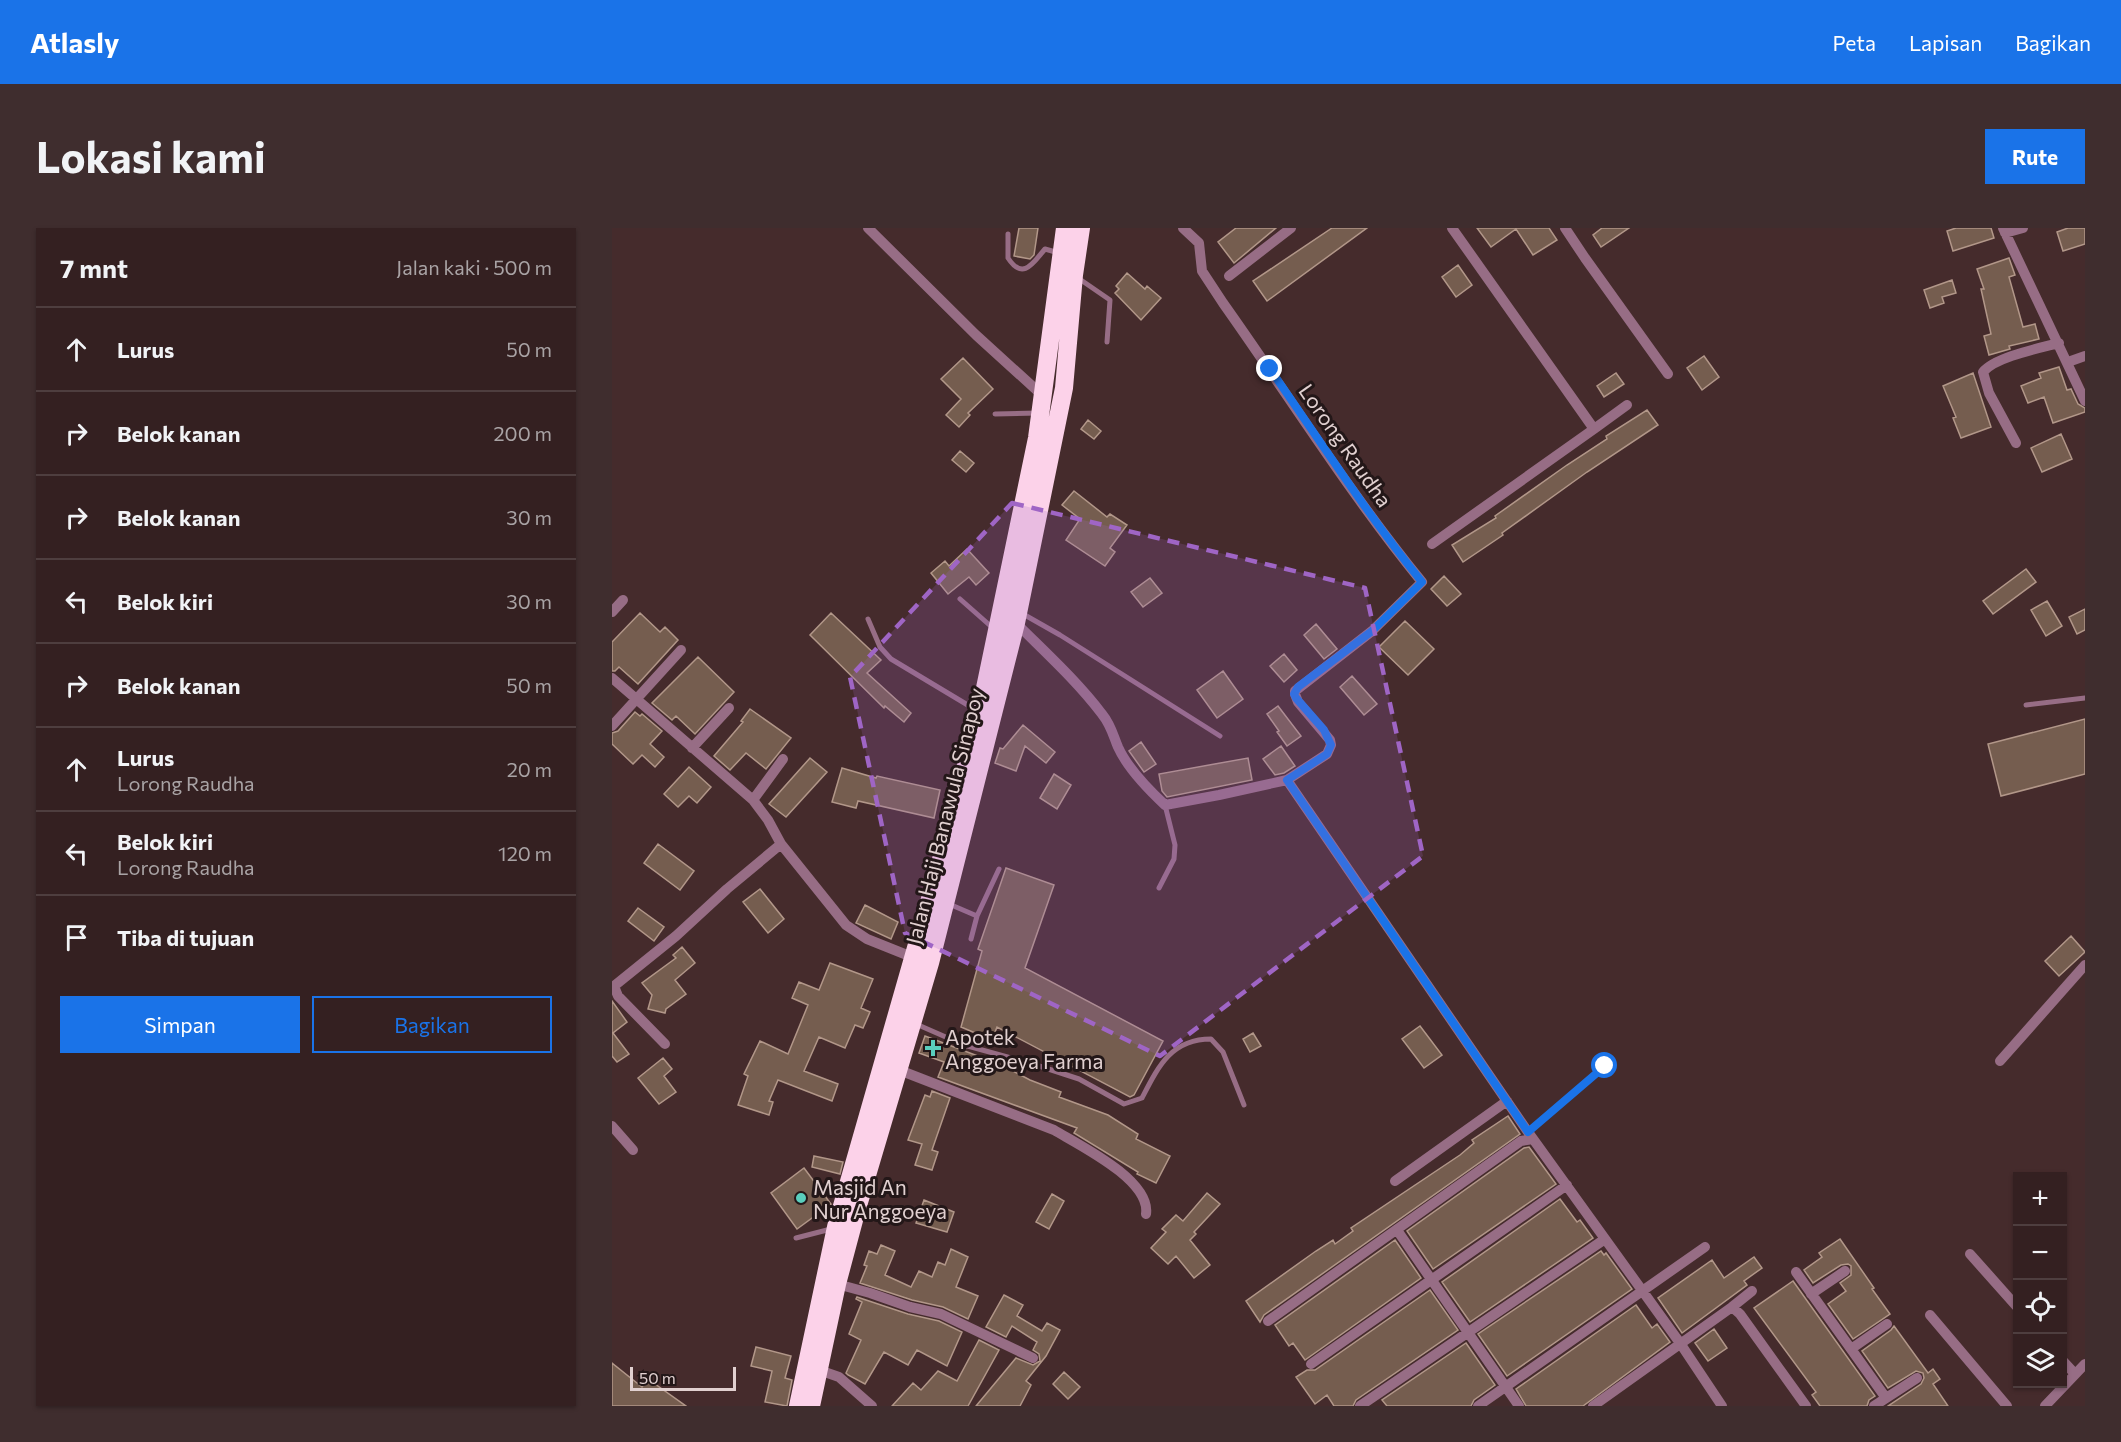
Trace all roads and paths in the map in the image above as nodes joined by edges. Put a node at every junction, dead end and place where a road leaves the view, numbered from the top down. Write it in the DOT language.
graph roads {
  1 [pos="868,228"];
  2 [pos="1065,228"];
  3 [pos="1081,228"];
  4 [pos="1183,228"];
  5 [pos="1291,228"];
  6 [pos="1452,228"];
  7 [pos="1565,228"];
  8 [pos="2023,228"];
  9 [pos="2004,230"];
  10 [pos="1008,234"];
  11 [pos="1061,253"];
  12 [pos="1074,275"];
  13 [pos="1228,276"];
  14 [pos="1107,342"];
  15 [pos="2059,343"];
  16 [pos="2085,356"];
  17 [pos="2068,362"];
  18 [pos="1668,374"];
  19 [pos="1042,394"];
  20 [pos="2085,401"];
  21 [pos="1627,405"];
  22 [pos="1040,413"];
  23 [pos="995,414"];
  24 [pos="1594,429"];
  25 [pos="2016,443"];
  26 [pos="1432,544"];
  27 [pos="960,599"];
  28 [pos="623,600"];
  29 [pos="612,612"];
  30 [pos="1017,617"];
  31 [pos="868,619"];
  32 [pos="997,633"];
  33 [pos="681,650"];
  34 [pos="612,678"];
  35 [pos="2085,698"];
  36 [pos="636,700"];
  37 [pos="2026,705"];
  38 [pos="729,708"];
  39 [pos="980,712"];
  40 [pos="612,726"];
  41 [pos="1220,736"];
  42 [pos="692,748"];
  43 [pos="783,759"];
  44 [pos="1287,780"];
  45 [pos="753,800"];
  46 [pos="1165,805"];
  47 [pos="781,844"];
  48 [pos="999,869"];
  49 [pos="1159,888"];
  50 [pos="945,902"];
  51 [pos="977,916"];
  52 [pos="971,939"];
  53 [pos="912,957"];
  54 [pos="2085,965"];
  55 [pos="912,1022"];
  56 [pos="665,1044"];
  57 [pos="2000,1061"];
  58 [pos="1605,1066"];
  59 [pos="899,1070"];
  60 [pos="1507,1101"];
  61 [pos="1244,1105"];
  62 [pos="612,1126"];
  63 [pos="1531,1135"];
  64 [pos="633,1150"];
  65 [pos="862,1163"];
  66 [pos="1395,1181"];
  67 [pos="1567,1185"];
  68 [pos="1146,1214"];
  69 [pos="836,1227"];
  70 [pos="1397,1230"];
  71 [pos="796,1238"];
  72 [pos="1605,1239"];
  73 [pos="1705,1247"];
  74 [pos="1970,1254"];
  75 [pos="1845,1271"];
  76 [pos="1796,1272"];
  77 [pos="1431,1280"];
  78 [pos="837,1284"];
  79 [pos="1642,1291"];
  80 [pos="1752,1291"];
  81 [pos="1811,1294"];
  82 [pos="2013,1302"];
  83 [pos="1732,1307"];
  84 [pos="1930,1315"];
  85 [pos="1268,1321"];
  86 [pos="1887,1324"];
  87 [pos="1468,1331"];
  88 [pos="1680,1343"];
  89 [pos="1851,1349"];
  90 [pos="1033,1358"];
  91 [pos="1311,1364"];
  92 [pos="2085,1364"];
  93 [pos="2067,1365"];
  94 [pos="812,1368"];
  95 [pos="2075,1374"];
  96 [pos="1917,1378"];
  97 [pos="1506,1387"];
  98 [pos="1886,1398"];
  99 [pos="798,1406"];
  100 [pos="811,1406"];
  101 [pos="872,1406"];
  102 [pos="1360,1406"];
  103 [pos="1478,1406"];
  104 [pos="1519,1406"];
  105 [pos="1593,1406"];
  106 [pos="1722,1406"];
  107 [pos="1806,1406"];
  108 [pos="1874,1406"];
  109 [pos="2007,1406"];
  110 [pos="2045,1406"];
  1 -- 19 [label="street"];
  2 -- 11 [label="highway, Jalan Haji Banawula Sinapoy"];
  3 -- 12 [label="highway, Jalan Haji Banawula Sinapoy"];
  4 -- 44 [label="street, Lorong Raudha"];
  5 -- 13 [label="street"];
  6 -- 24 [label="street"];
  7 -- 18 [label="street"];
  8 -- 9 [label="street"];
  9 -- 15 [label="street"];
  10 -- 11 [label="lane"];
  11 -- 19 [label="highway, Jalan Haji Banawula Sinapoy"];
  12 -- 14 [label="lane"];
  12 -- 30 [label="highway, Jalan Haji Banawula Sinapoy"];
  15 -- 17 [label="street"];
  15 -- 25 [label="street"];
  16 -- 17 [label="street"];
  17 -- 20 [label="street"];
  19 -- 22 [label="highway, Jalan Haji Banawula Sinapoy"];
  21 -- 24 [label="street"];
  22 -- 23 [label="lane"];
  22 -- 32 [label="highway, Jalan Haji Banawula Sinapoy"];
  24 -- 26 [label="street"];
  27 -- 32 [label="lane"];
  28 -- 29 [label="street"];
  30 -- 41 [label="lane"];
  30 -- 46 [label="street"];
  30 -- 50 [label="highway, Jalan Haji Banawula Sinapoy"];
  31 -- 39 [label="lane"];
  32 -- 39 [label="highway, Jalan Haji Banawula Sinapoy"];
  33 -- 36 [label="street"];
  34 -- 36 [label="street"];
  35 -- 37 [label="lane"];
  36 -- 40 [label="street"];
  36 -- 42 [label="street"];
  38 -- 42 [label="street"];
  39 -- 53 [label="highway, Jalan Haji Banawula Sinapoy"];
  42 -- 45 [label="street"];
  43 -- 45 [label="street"];
  44 -- 46 [label="street"];
  44 -- 60 [label="street"];
  45 -- 47 [label="street"];
  46 -- 49 [label="lane"];
  47 -- 53 [label="street"];
  47 -- 56 [label="street"];
  48 -- 51 [label="lane"];
  50 -- 51 [label="lane"];
  50 -- 55 [label="highway, Jalan Haji Banawula Sinapoy"];
  51 -- 52 [label="lane"];
  53 -- 65 [label="highway, Jalan Haji Banawula Sinapoy"];
  54 -- 57 [label="street"];
  55 -- 59 [label="highway, Jalan Haji Banawula Sinapoy"];
  55 -- 61 [label="lane"];
  58 -- 63 [label="lane"];
  59 -- 65 [label="highway, Jalan Haji Banawula Sinapoy"];
  59 -- 68 [label="street"];
  60 -- 63 [label="street"];
  60 -- 66 [label="street"];
  62 -- 64 [label="street"];
  63 -- 67 [label="street"];
  63 -- 70 [label="street"];
  65 -- 69 [label="highway, Jalan Haji Banawula Sinapoy"];
  65 -- 78 [label="highway, Jalan Haji Banawula Sinapoy"];
  67 -- 72 [label="street"];
  67 -- 77 [label="street"];
  69 -- 71 [label="lane"];
  69 -- 94 [label="highway, Jalan Haji Banawula Sinapoy"];
  70 -- 77 [label="street"];
  70 -- 85 [label="street"];
  72 -- 79 [label="street"];
  72 -- 87 [label="street"];
  73 -- 79 [label="street"];
  74 -- 82 [label="street"];
  75 -- 81 [label="street"];
  76 -- 81 [label="street"];
  77 -- 87 [label="street"];
  77 -- 91 [label="street"];
  78 -- 90 [label="street"];
  78 -- 94 [label="highway, Jalan Haji Banawula Sinapoy"];
  79 -- 88 [label="street"];
  79 -- 97 [label="street"];
  80 -- 83 [label="street"];
  81 -- 89 [label="street"];
  83 -- 88 [label="street"];
  83 -- 107 [label="street"];
  84 -- 109 [label="street"];
  86 -- 89 [label="street"];
  87 -- 97 [label="street"];
  87 -- 102 [label="street"];
  88 -- 105 [label="street"];
  88 -- 106 [label="street"];
  89 -- 98 [label="street"];
  92 -- 95 [label="street"];
  93 -- 95 [label="street"];
  94 -- 99 [label="highway, Jalan Haji Banawula Sinapoy"];
  94 -- 100 [label="highway, Jalan Haji Banawula Sinapoy"];
  94 -- 101 [label="street"];
  95 -- 110 [label="street"];
  96 -- 98 [label="street"];
  97 -- 103 [label="street"];
  97 -- 104 [label="street"];
  98 -- 108 [label="street"];
}
